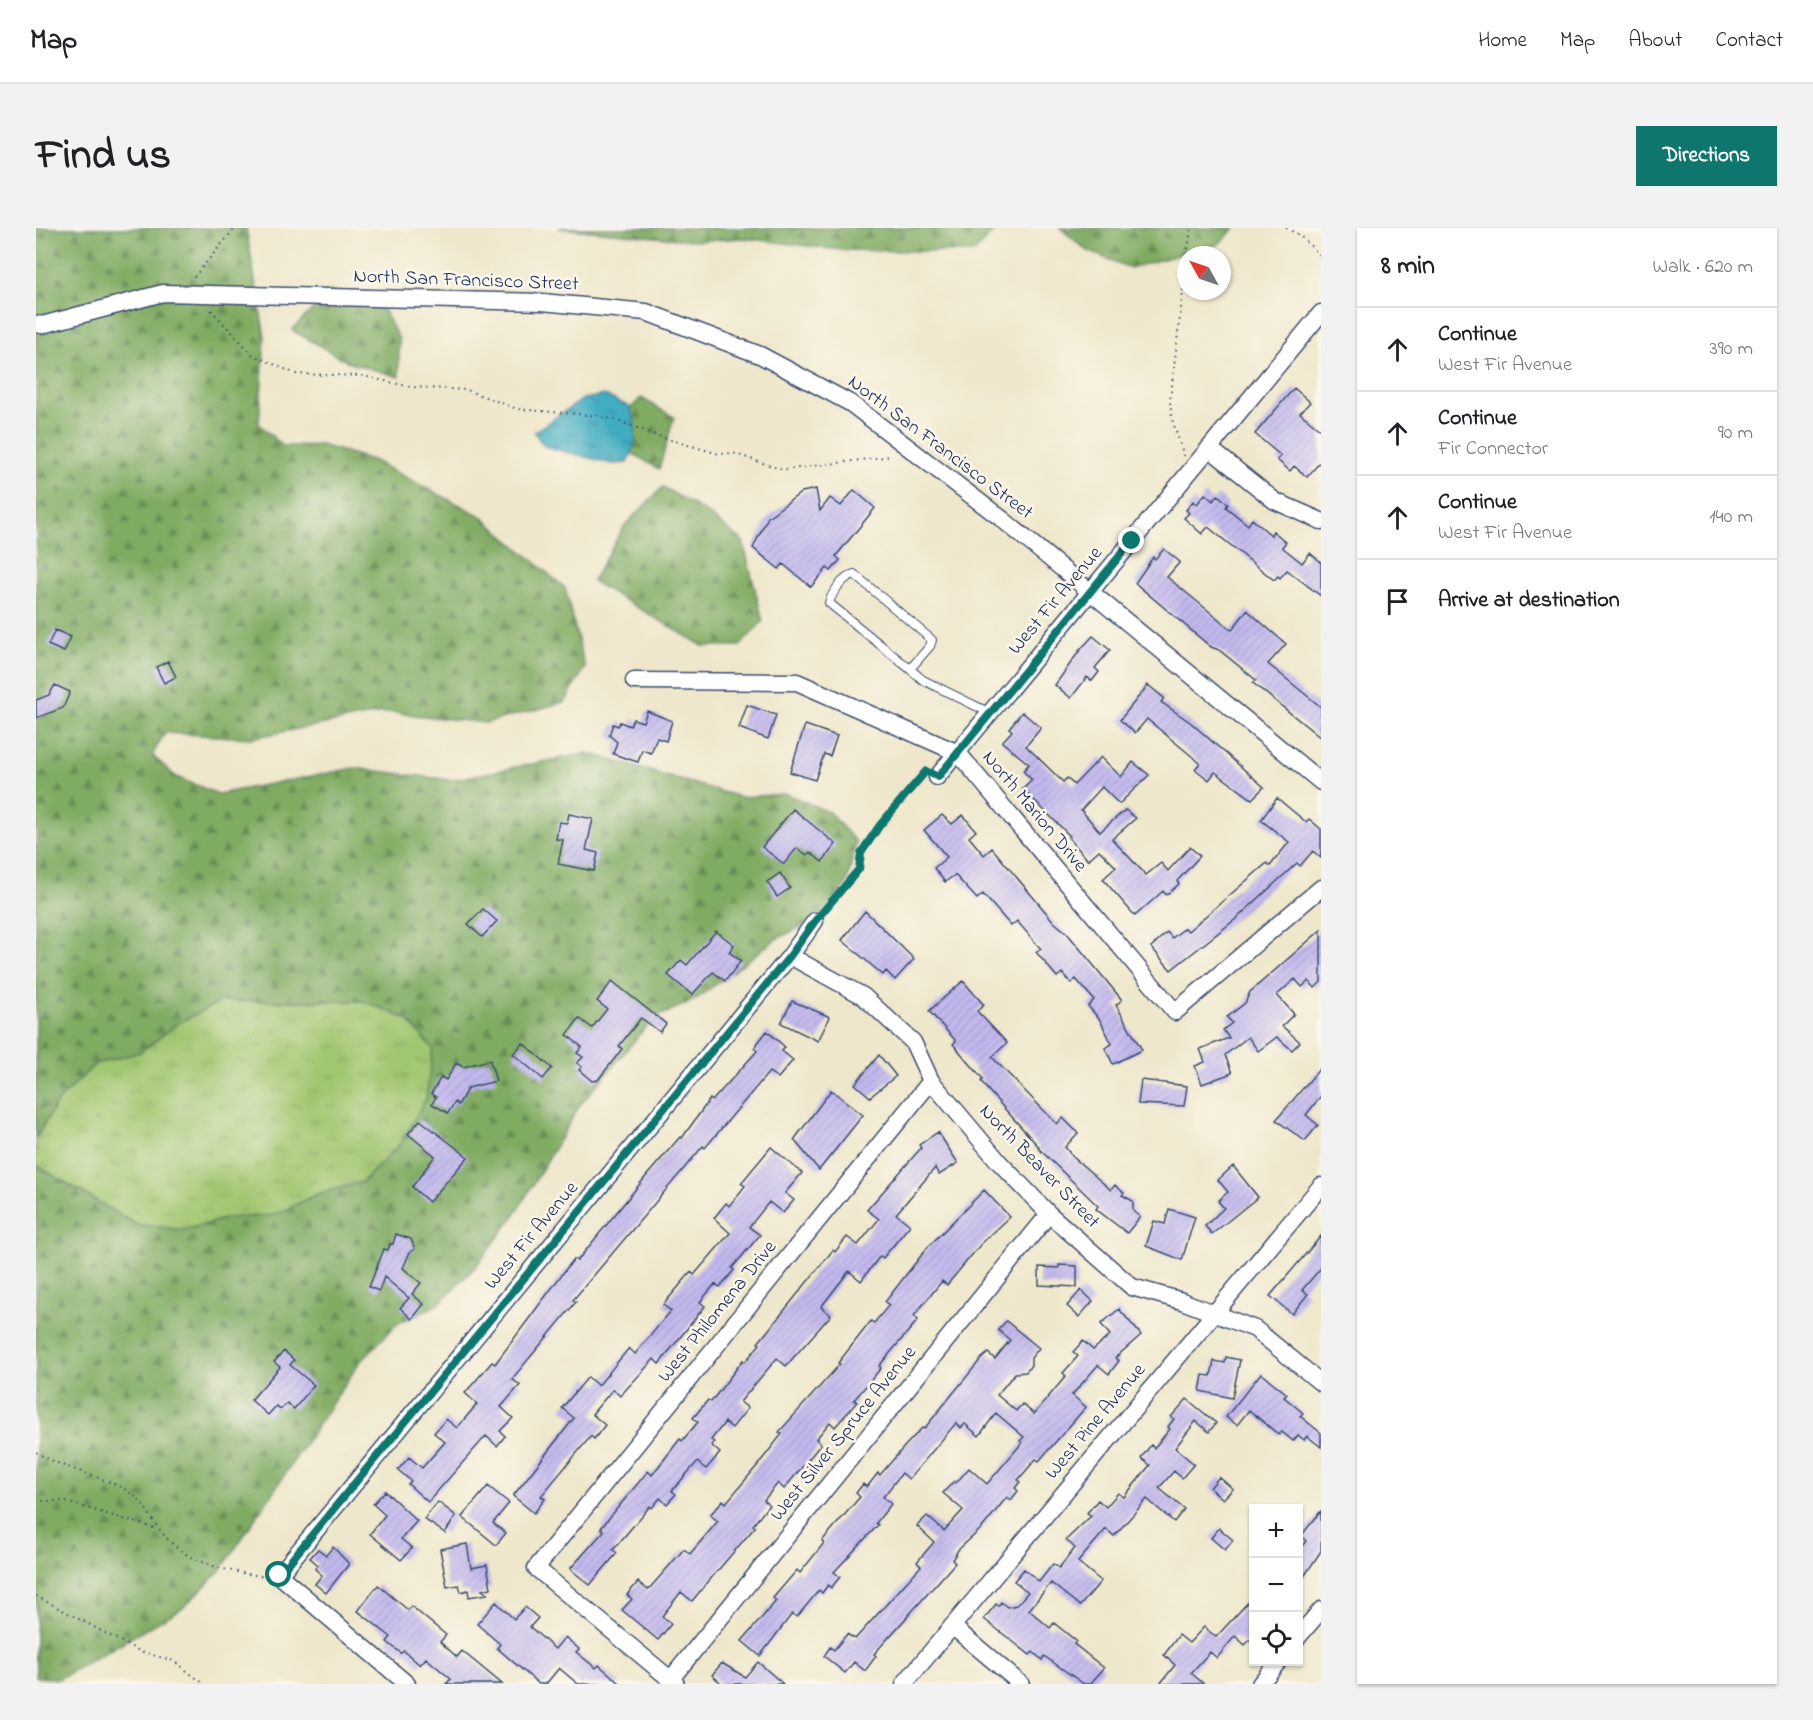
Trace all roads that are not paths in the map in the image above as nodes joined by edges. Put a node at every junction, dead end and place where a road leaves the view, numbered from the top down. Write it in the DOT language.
graph roads {
  1 [pos="1321,313"];
  2 [pos="36,324"];
  3 [pos="1209,448"];
  4 [pos="1321,521"];
  5 [pos="1090,592"];
  6 [pos="910,669"];
  7 [pos="634,681"];
  8 [pos="990,713"];
  9 [pos="958,753"];
  10 [pos="938,777"];
  11 [pos="1321,782"];
  12 [pos="1321,888"];
  13 [pos="815,921"];
  14 [pos="790,956"];
  15 [pos="931,1081"];
  16 [pos="1321,1186"];
  17 [pos="1049,1215"];
  18 [pos="1215,1313"];
  19 [pos="1321,1383"];
  20 [pos="1321,1610"];
  21 [pos="952,1626"];
  22 [pos="1303,1632"];
  23 [pos="1275,1666"];
  24 [pos="673,1682"];
  25 [pos="407,1684"];
  26 [pos="904,1684"];
  27 [pos="1021,1684"];
  28 [pos="1260,1684"];
  1 -- 3 [label="street, West Fir Avenue"];
  2 -- 5 [label="street, North San Francisco Street"];
  3 -- 4 [label="street"];
  3 -- 5 [label="street, West Fir Avenue"];
  5 -- 8 [label="street, West Fir Avenue"];
  5 -- 11 [label="street, North San Francisco Street"];
  6 -- 6 [label="lane"];
  6 -- 8 [label="lane"];
  7 -- 9 [label="street, North Marion Drive"];
  8 -- 9 [label="street, West Fir Avenue"];
  9 -- 10 [label="street, West Fir Avenue"];
  9 -- 12 [label="street, North Marion Drive"];
  13 -- 14 [label="street, West Fir Avenue"];
  14 -- 15 [label="street, North Beaver Street"];
  14 -- 25 [label="street, West Fir Avenue"];
  15 -- 17 [label="street, North Beaver Street"];
  15 -- 24 [label="street, West Philomena Drive"];
  16 -- 18 [label="street, West Pine Avenue"];
  17 -- 18 [label="street, North Beaver Street"];
  17 -- 24 [label="street, West Silver Spruce Avenue"];
  18 -- 19 [label="street, North Beaver Street"];
  18 -- 21 [label="street, West Pine Avenue"];
  20 -- 22 [label="street"];
  21 -- 26 [label="street, West Pine Avenue"];
  21 -- 27 [label="street"];
  23 -- 28 [label="street"];
}
